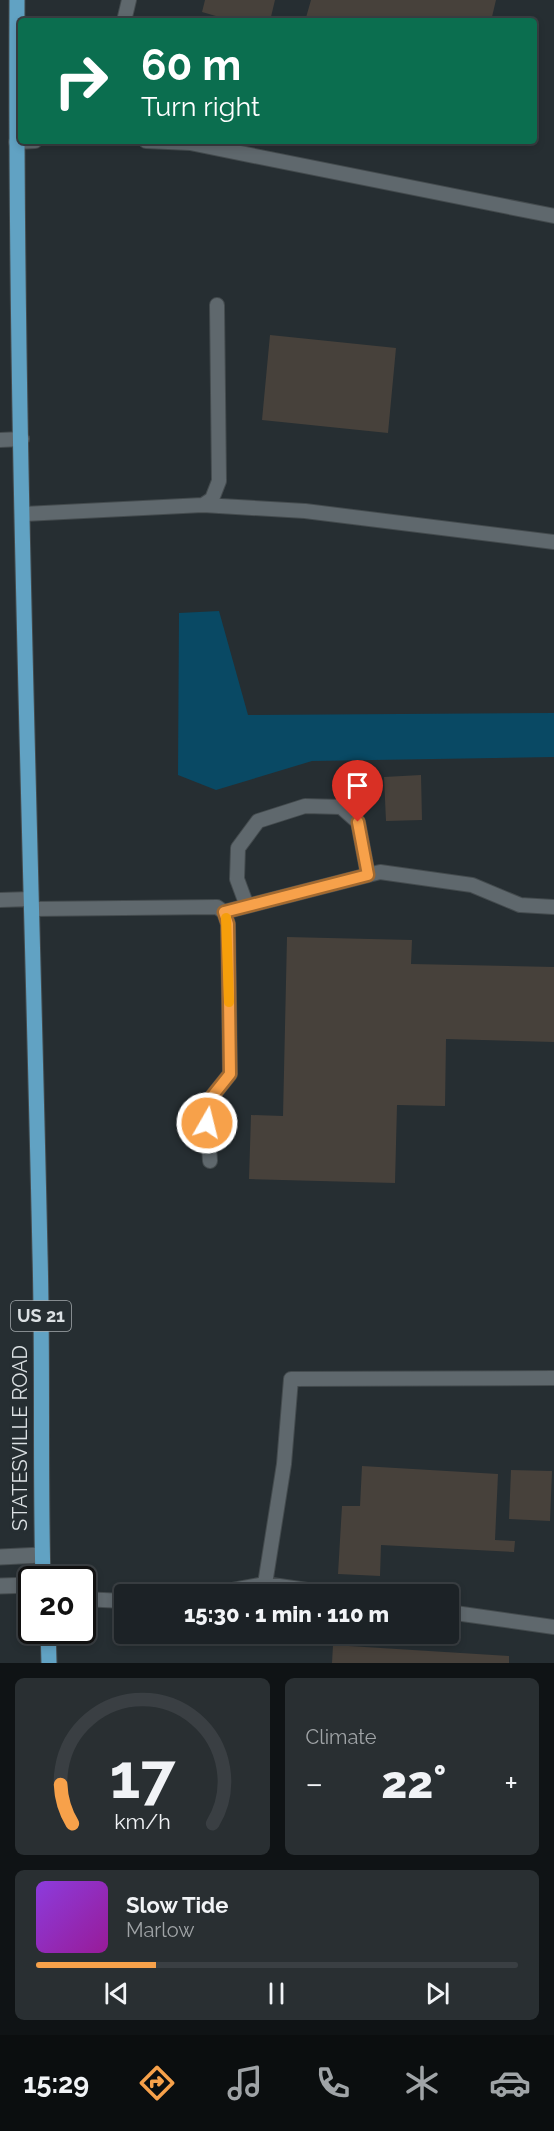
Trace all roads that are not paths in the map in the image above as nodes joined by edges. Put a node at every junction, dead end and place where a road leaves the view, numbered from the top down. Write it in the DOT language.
graph roads {
  1 [pos="17,0"];
  2 [pos="129,0"];
  3 [pos="125,18"];
  4 [pos="16,142"];
  5 [pos="195,144"];
  6 [pos="554,216"];
  7 [pos="217,305"];
  8 [pos="22,439"];
  9 [pos="0,440"];
  10 [pos="203,505"];
  11 [pos="24,514"];
  12 [pos="554,542"];
  13 [pos="368,875"];
  14 [pos="0,900"];
  15 [pos="31,904"];
  16 [pos="247,906"];
  17 [pos="554,907"];
  18 [pos="224,912"];
  19 [pos="210,1161"];
  20 [pos="554,1378"];
  21 [pos="42,1555"];
  22 [pos="0,1557"];
  23 [pos="42,1566"];
  24 [pos="265,1584"];
  25 [pos="18,1585"];
  26 [pos="0,1586"];
  27 [pos="96,1600"];
  28 [pos="114,1601"];
  29 [pos="459,1614"];
  30 [pos="554,1627"];
  31 [pos="48,1644"];
  32 [pos="49,1663"];
  1 -- 4 [label="main road, STATESVILLE ROAD / US 21"];
  2 -- 3 [label="lane"];
  4 -- 8 [label="main road, STATESVILLE ROAD / US 21"];
  5 -- 6 [label="lane"];
  7 -- 10 [label="lane"];
  8 -- 9 [label="lane"];
  8 -- 11 [label="main road, STATESVILLE ROAD / US 21"];
  10 -- 11 [label="lane"];
  10 -- 12 [label="lane"];
  11 -- 15 [label="main road, STATESVILLE ROAD / US 21"];
  13 -- 16 [label="lane"];
  13 -- 16 [label="lane"];
  13 -- 17 [label="lane"];
  14 -- 15 [label="lane"];
  15 -- 18 [label="lane"];
  15 -- 21 [label="main road, STATESVILLE ROAD / US 21"];
  16 -- 18 [label="lane"];
  18 -- 19 [label="lane"];
  20 -- 24 [label="lane"];
  21 -- 22 [label="street"];
  21 -- 23 [label="main road, STATESVILLE ROAD / US 21"];
  25 -- 26 [label="street"];
  27 -- 28 [label="lane"];
  29 -- 30 [label="lane"];
  31 -- 32 [label="main road"];
}
